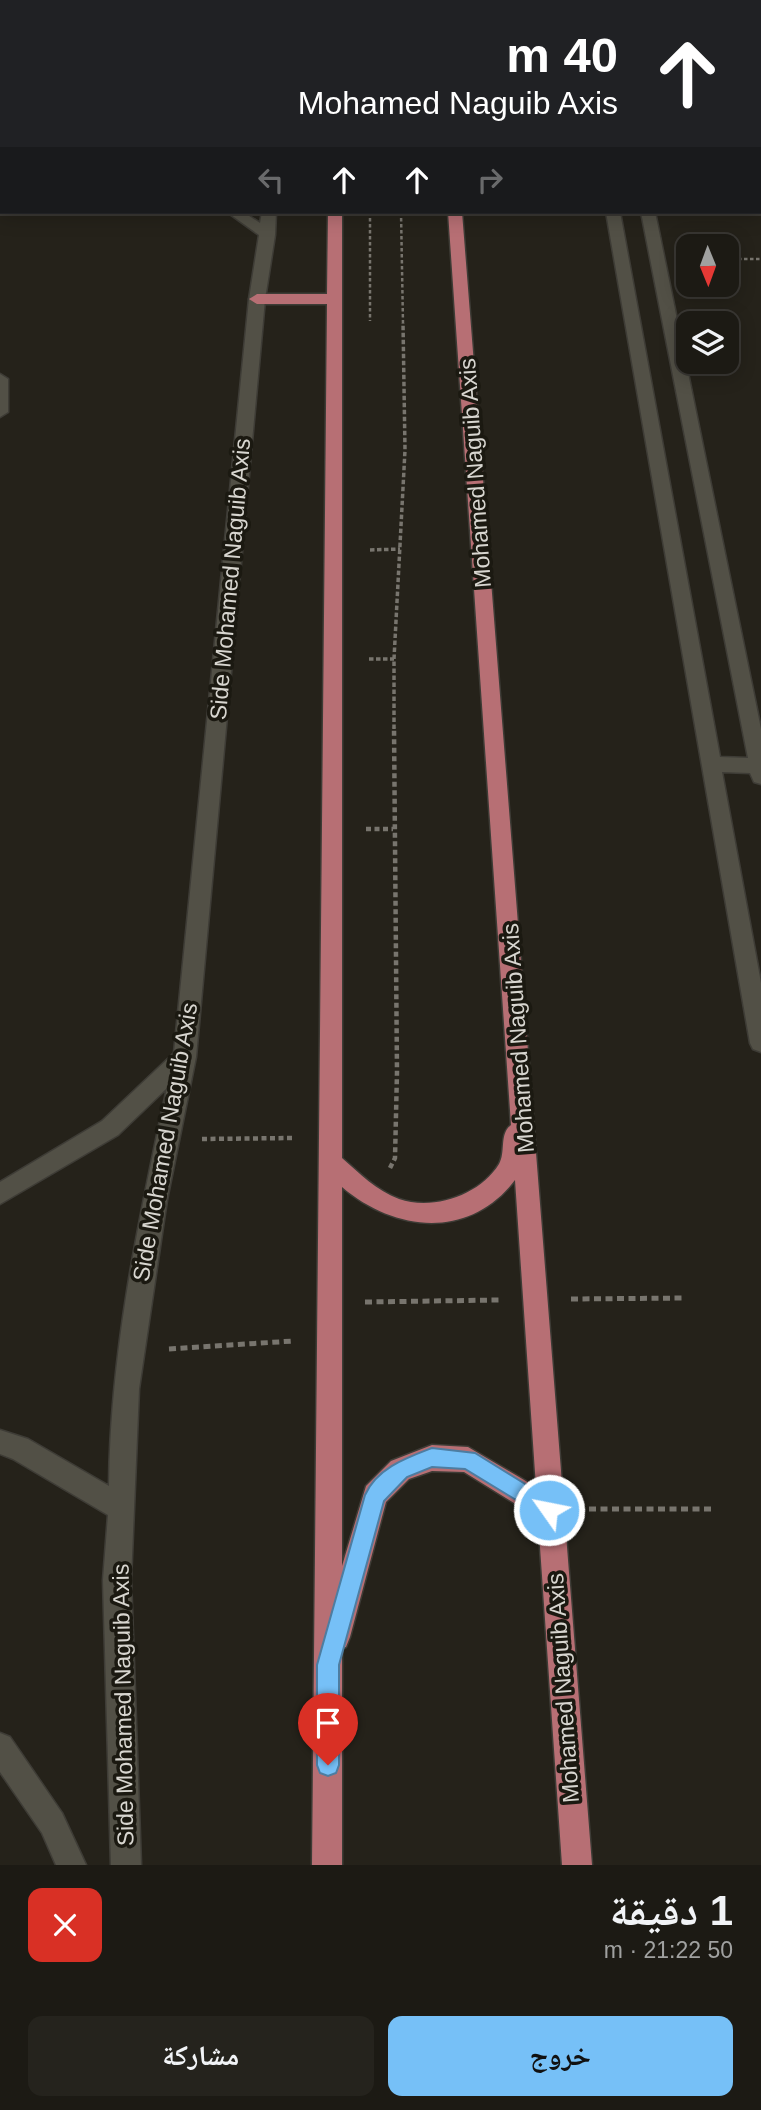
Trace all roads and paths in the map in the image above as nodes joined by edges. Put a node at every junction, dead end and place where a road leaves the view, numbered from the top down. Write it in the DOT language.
graph roads {
  1 [pos="237,214"];
  2 [pos="269,214"];
  3 [pos="335,214"];
  4 [pos="401,214"];
  5 [pos="455,214"];
  6 [pos="613,214"];
  7 [pos="648,214"];
  8 [pos="268,234"];
  9 [pos="761,259"];
  10 [pos="739,260"];
  11 [pos="257,299"];
  12 [pos="335,299"];
  13 [pos="0,379"];
  14 [pos="0,412"];
  15 [pos="400,549"];
  16 [pos="370,550"];
  17 [pos="369,659"];
  18 [pos="394,659"];
  19 [pos="710,764"];
  20 [pos="760,769"];
  21 [pos="362,829"];
  22 [pos="393,829"];
  23 [pos="761,1042"];
  24 [pos="185,1057"];
  25 [pos="521,1085"];
  26 [pos="330,1138"];
  27 [pos="166,1140"];
  28 [pos="330,1162"];
  29 [pos="383,1174"];
  30 [pos="0,1194"];
  31 [pos="329,1338"];
  32 [pos="129,1352"];
  33 [pos="0,1442"];
  34 [pos="122,1508"];
  35 [pos="713,1509"];
  36 [pos="549,1510"];
  37 [pos="328,1665"];
  38 [pos="0,1747"];
  39 [pos="71,1865"];
  40 [pos="126,1865"];
  41 [pos="327,1865"];
  42 [pos="577,1865"];
  1 -- 8 [label="street"];
  2 -- 8 [label="street, Side Mohamed Naguib Axis"];
  3 -- 12 [label="main road"];
  4 -- 15 [label="path"];
  5 -- 25 [label="main road, Mohamed Naguib Axis"];
  6 -- 19 [label="street"];
  7 -- 20 [label="street"];
  8 -- 11 [label="street, Side Mohamed Naguib Axis"];
  9 -- 10 [label="path"];
  11 -- 12 [label="main road"];
  11 -- 24 [label="street, Side Mohamed Naguib Axis"];
  12 -- 26 [label="main road"];
  13 -- 14 [label="street"];
  15 -- 16 [label="path"];
  15 -- 18 [label="path"];
  17 -- 18 [label="path"];
  18 -- 22 [label="path"];
  19 -- 20 [label="street"];
  19 -- 23 [label="street"];
  21 -- 22 [label="path"];
  22 -- 29 [label="path"];
  24 -- 27 [label="street, Side Mohamed Naguib Axis"];
  24 -- 30 [label="street"];
  25 -- 28 [label="main road"];
  25 -- 36 [label="main road, Mohamed Naguib Axis"];
  26 -- 27 [label="path"];
  26 -- 28 [label="main road"];
  27 -- 32 [label="street, Side Mohamed Naguib Axis"];
  28 -- 31 [label="main road"];
  31 -- 32 [label="path"];
  31 -- 37 [label="main road"];
  32 -- 34 [label="street, Side Mohamed Naguib Axis"];
  33 -- 34 [label="street"];
  34 -- 40 [label="street, Side Mohamed Naguib Axis"];
  35 -- 36 [label="path"];
  36 -- 37 [label="main road"];
  36 -- 42 [label="main road, Mohamed Naguib Axis"];
  37 -- 41 [label="main road"];
  38 -- 39 [label="street"];
}
